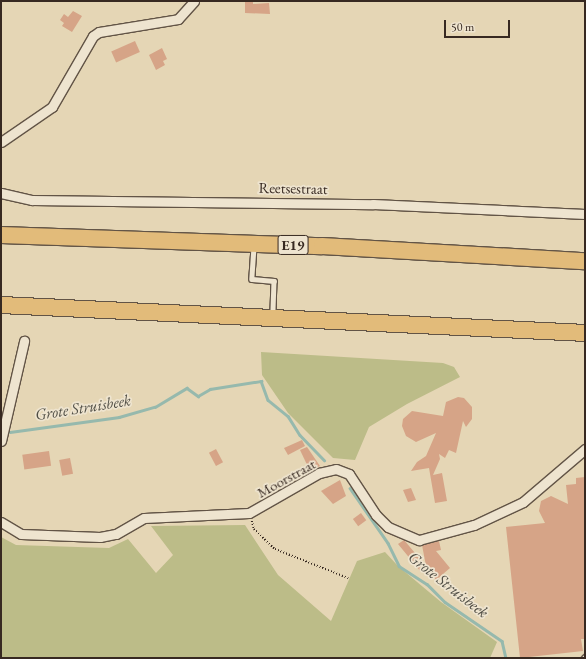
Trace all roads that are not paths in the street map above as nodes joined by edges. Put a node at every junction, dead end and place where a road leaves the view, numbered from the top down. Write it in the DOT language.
graph roads {
  1 [pos="194,1"];
  2 [pos="1,142"];
  3 [pos="1,193"];
  4 [pos="585,214"];
  5 [pos="1,235"];
  6 [pos="254,244"];
  7 [pos="585,261"];
  8 [pos="1,305"];
  9 [pos="273,318"];
  10 [pos="585,333"];
  11 [pos="24,341"];
  12 [pos="1,441"];
  13 [pos="585,449"];
  14 [pos="1,522"];
  1 -- 2 [label="street"];
  3 -- 4 [label="street, Reetsestraat"];
  5 -- 6 [label="highway, E19"];
  6 -- 7 [label="highway, E19"];
  6 -- 9 [label="lane"];
  8 -- 9 [label="highway"];
  9 -- 10 [label="highway"];
  11 -- 12 [label="street"];
  13 -- 14 [label="street, Moorstraat"];
}
